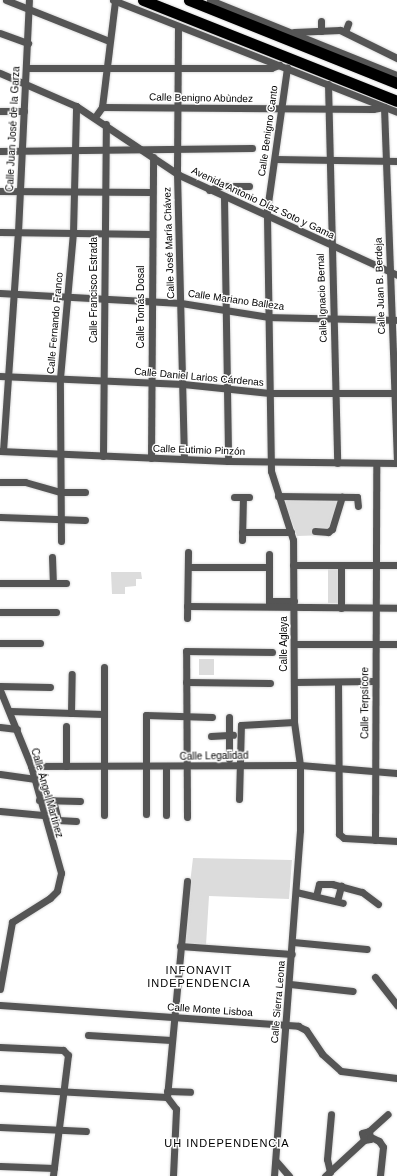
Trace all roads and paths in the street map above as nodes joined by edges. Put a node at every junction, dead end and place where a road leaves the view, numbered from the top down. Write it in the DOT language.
graph roads {
  1 [pos="6,0"];
  2 [pos="29,0"];
  3 [pos="114,0"];
  4 [pos="142,0"];
  5 [pos="189,0"];
  6 [pos="210,0"];
  7 [pos="223,5"];
  8 [pos="29,9"];
  9 [pos="239,20"];
  10 [pos="321,20"];
  11 [pos="348,24"];
  12 [pos="178,27"];
  13 [pos="322,31"];
  14 [pos="288,32"];
  15 [pos="344,32"];
  16 [pos="0,33"];
  17 [pos="109,41"];
  18 [pos="28,43"];
  19 [pos="397,58"];
  20 [pos="283,66"];
  21 [pos="27,68"];
  22 [pos="106,68"];
  23 [pos="177,68"];
  24 [pos="0,73"];
  25 [pos="397,75"];
  26 [pos="26,83"];
  27 [pos="397,83"];
  28 [pos="328,84"];
  29 [pos="397,101"];
  30 [pos="76,106"];
  31 [pos="102,107"];
  32 [pos="384,107"];
  33 [pos="176,108"];
  34 [pos="282,109"];
  35 [pos="328,109"];
  36 [pos="0,111"];
  37 [pos="24,111"];
  38 [pos="397,112"];
  39 [pos="95,117"];
  40 [pos="106,124"];
  41 [pos="176,147"];
  42 [pos="252,148"];
  43 [pos="142,149"];
  44 [pos="0,151"];
  45 [pos="22,151"];
  46 [pos="75,152"];
  47 [pos="106,152"];
  48 [pos="153,157"];
  49 [pos="274,159"];
  50 [pos="329,160"];
  51 [pos="386,161"];
  52 [pos="397,161"];
  53 [pos="176,173"];
  54 [pos="249,186"];
  55 [pos="209,190"];
  56 [pos="0,192"];
  57 [pos="20,192"];
  58 [pos="74,192"];
  59 [pos="105,192"];
  60 [pos="152,192"];
  61 [pos="224,197"];
  62 [pos="267,216"];
  63 [pos="0,232"];
  64 [pos="18,232"];
  65 [pos="73,233"];
  66 [pos="104,233"];
  67 [pos="152,234"];
  68 [pos="331,245"];
  69 [pos="390,272"];
  70 [pos="397,275"];
  71 [pos="0,293"];
  72 [pos="13,294"];
  73 [pos="67,296"];
  74 [pos="103,298"];
  75 [pos="151,301"];
  76 [pos="181,303"];
  77 [pos="225,310"];
  78 [pos="270,317"];
  79 [pos="333,318"];
  80 [pos="394,320"];
  81 [pos="3,376"];
  82 [pos="60,378"];
  83 [pos="103,380"];
  84 [pos="150,382"];
  85 [pos="184,384"];
  86 [pos="227,388"];
  87 [pos="270,393"];
  88 [pos="335,393"];
  89 [pos="396,393"];
  90 [pos="1,451"];
  91 [pos="60,454"];
  92 [pos="103,456"];
  93 [pos="151,458"];
  94 [pos="184,459"];
  95 [pos="228,461"];
  96 [pos="271,462"];
  97 [pos="337,462"];
  98 [pos="376,463"];
  99 [pos="397,463"];
  100 [pos="0,482"];
  101 [pos="61,492"];
  102 [pos="85,492"];
  103 [pos="278,496"];
  104 [pos="234,497"];
  105 [pos="342,497"];
  106 [pos="358,506"];
  107 [pos="0,517"];
  108 [pos="61,520"];
  109 [pos="85,520"];
  110 [pos="314,531"];
  111 [pos="242,532"];
  112 [pos="291,532"];
  113 [pos="242,540"];
  114 [pos="61,541"];
  115 [pos="188,552"];
  116 [pos="269,554"];
  117 [pos="52,557"];
  118 [pos="293,565"];
  119 [pos="341,565"];
  120 [pos="374,565"];
  121 [pos="397,565"];
  122 [pos="188,567"];
  123 [pos="270,567"];
  124 [pos="0,583"];
  125 [pos="53,583"];
  126 [pos="66,583"];
  127 [pos="270,603"];
  128 [pos="294,603"];
  129 [pos="187,606"];
  130 [pos="341,608"];
  131 [pos="375,608"];
  132 [pos="397,608"];
  133 [pos="0,612"];
  134 [pos="56,612"];
  135 [pos="187,618"];
  136 [pos="0,643"];
  137 [pos="40,643"];
  138 [pos="294,644"];
  139 [pos="375,644"];
  140 [pos="397,644"];
  141 [pos="272,652"];
  142 [pos="104,667"];
  143 [pos="72,674"];
  144 [pos="186,682"];
  145 [pos="294,682"];
  146 [pos="338,682"];
  147 [pos="375,682"];
  148 [pos="270,683"];
  149 [pos="0,686"];
  150 [pos="50,687"];
  151 [pos="0,690"];
  152 [pos="10,711"];
  153 [pos="71,713"];
  154 [pos="104,714"];
  155 [pos="187,717"];
  156 [pos="212,717"];
  157 [pos="229,717"];
  158 [pos="294,722"];
  159 [pos="66,726"];
  160 [pos="0,727"];
  161 [pos="17,729"];
  162 [pos="239,735"];
  163 [pos="210,736"];
  164 [pos="229,736"];
  165 [pos="230,759"];
  166 [pos="238,765"];
  167 [pos="300,765"];
  168 [pos="31,766"];
  169 [pos="66,766"];
  170 [pos="187,766"];
  171 [pos="104,767"];
  172 [pos="146,767"];
  173 [pos="166,767"];
  174 [pos="338,769"];
  175 [pos="375,773"];
  176 [pos="397,773"];
  177 [pos="0,774"];
  178 [pos="34,779"];
  179 [pos="239,799"];
  180 [pos="39,800"];
  181 [pos="53,800"];
  182 [pos="80,801"];
  183 [pos="0,811"];
  184 [pos="146,814"];
  185 [pos="43,815"];
  186 [pos="104,815"];
  187 [pos="166,815"];
  188 [pos="187,817"];
  189 [pos="76,821"];
  190 [pos="300,830"];
  191 [pos="375,840"];
  192 [pos="397,841"];
  193 [pos="187,881"];
  194 [pos="341,886"];
  195 [pos="296,892"];
  196 [pos="316,896"];
  197 [pos="378,904"];
  198 [pos="293,942"];
  199 [pos="180,946"];
  200 [pos="367,949"];
  201 [pos="292,954"];
  202 [pos="375,977"];
  203 [pos="290,984"];
  204 [pos="0,989"];
  205 [pos="353,991"];
  206 [pos="0,1005"];
  207 [pos="397,1006"];
  208 [pos="173,1018"];
  209 [pos="287,1025"];
  210 [pos="88,1035"];
  211 [pos="171,1040"];
  212 [pos="0,1046"];
  213 [pos="397,1078"];
  214 [pos="0,1088"];
  215 [pos="64,1092"];
  216 [pos="190,1092"];
  217 [pos="167,1094"];
  218 [pos="331,1114"];
  219 [pos="388,1114"];
  220 [pos="0,1127"];
  221 [pos="59,1130"];
  222 [pos="86,1131"];
  223 [pos="368,1136"];
  224 [pos="276,1161"];
  225 [pos="0,1166"];
  226 [pos="54,1168"];
  227 [pos="327,1174"];
  228 [pos="53,1176"];
  229 [pos="173,1176"];
  230 [pos="274,1176"];
  231 [pos="290,1176"];
  232 [pos="380,1176"];
  1 -- 8 [label="street"];
  2 -- 8 [label="street, Calle Juan José de la Garza"];
  3 -- 12 [label="street"];
  3 -- 17 [label="street"];
  4 -- 29 [label="highway"];
  5 -- 9 [label="highway"];
  6 -- 7 [label="street"];
  7 -- 9 [label="street"];
  7 -- 14 [label="street"];
  8 -- 17 [label="street"];
  8 -- 18 [label="street, Calle Juan José de la Garza"];
  9 -- 27 [label="highway"];
  10 -- 13 [label="street"];
  11 -- 15 [label="street"];
  12 -- 20 [label="street"];
  12 -- 23 [label="street, Calle José María Chávez"];
  13 -- 14 [label="street"];
  13 -- 15 [label="street"];
  14 -- 25 [label="street"];
  15 -- 19 [label="street"];
  16 -- 18 [label="street"];
  17 -- 22 [label="street"];
  18 -- 21 [label="street, Calle Juan José de la Garza"];
  20 -- 23 [label="street"];
  20 -- 28 [label="street"];
  20 -- 34 [label="street, Calle Benigno Canto"];
  21 -- 22 [label="street"];
  21 -- 26 [label="street, Calle Juan José de la Garza"];
  22 -- 23 [label="street"];
  22 -- 31 [label="street"];
  23 -- 33 [label="street, Calle José María Chávez"];
  24 -- 26 [label="street, Avenida Antonio Díaz Soto y Gama"];
  26 -- 30 [label="street, Avenida Antonio Díaz Soto y Gama"];
  26 -- 37 [label="street, Calle Juan José de la Garza"];
  28 -- 32 [label="street"];
  28 -- 35 [label="street, Calle Ignacio Bernal"];
  30 -- 39 [label="street, Avenida Antonio Díaz Soto y Gama"];
  30 -- 46 [label="street, Calle Fernando Franco"];
  31 -- 33 [label="street, Calle Benigno Abùndez"];
  31 -- 39 [label="street"];
  32 -- 35 [label="street, Calle Benigno Abùndez"];
  32 -- 38 [label="street"];
  32 -- 51 [label="street, Calle Juan B. Berdeja"];
  33 -- 34 [label="street, Calle Benigno Abùndez"];
  33 -- 41 [label="street, Calle José María Chávez"];
  34 -- 35 [label="street, Calle Benigno Abùndez"];
  34 -- 49 [label="street, Calle Benigno Canto"];
  35 -- 50 [label="street, Calle Ignacio Bernal"];
  36 -- 37 [label="street"];
  37 -- 45 [label="street, Calle Juan José de la Garza"];
  39 -- 40 [label="street, Avenida Antonio Díaz Soto y Gama"];
  40 -- 43 [label="street, Avenida Antonio Díaz Soto y Gama"];
  40 -- 47 [label="street, Calle Francisco Estrada"];
  41 -- 42 [label="street"];
  41 -- 43 [label="street"];
  41 -- 53 [label="street, Calle José María Chávez"];
  43 -- 47 [label="street"];
  43 -- 48 [label="street, Avenida Antonio Díaz Soto y Gama"];
  44 -- 45 [label="street"];
  45 -- 46 [label="street"];
  45 -- 57 [label="street, Calle Juan José de la Garza"];
  46 -- 47 [label="street"];
  46 -- 58 [label="street, Calle Fernando Franco"];
  47 -- 59 [label="street, Calle Francisco Estrada"];
  48 -- 53 [label="street, Avenida Antonio Díaz Soto y Gama"];
  48 -- 60 [label="street, Calle Tomás Dosal"];
  49 -- 50 [label="street"];
  49 -- 62 [label="street, Calle Benigno Canto"];
  50 -- 51 [label="street"];
  50 -- 68 [label="street, Calle Ignacio Bernal"];
  51 -- 52 [label="street"];
  51 -- 69 [label="street, Calle Juan B. Berdeja"];
  53 -- 55 [label="street, Avenida Antonio Díaz Soto y Gama"];
  53 -- 76 [label="street, Calle José María Chávez"];
  54 -- 55 [label="street"];
  55 -- 61 [label="street, Avenida Antonio Díaz Soto y Gama"];
  56 -- 57 [label="street"];
  57 -- 58 [label="street"];
  57 -- 64 [label="street, Calle Juan José de la Garza"];
  58 -- 59 [label="street"];
  58 -- 65 [label="street, Calle Fernando Franco"];
  59 -- 60 [label="street"];
  59 -- 66 [label="street, Calle Francisco Estrada"];
  60 -- 67 [label="street, Calle Tomás Dosal"];
  61 -- 62 [label="street, Avenida Antonio Díaz Soto y Gama"];
  61 -- 77 [label="street"];
  62 -- 68 [label="street, Avenida Antonio Díaz Soto y Gama"];
  62 -- 78 [label="street, Calle Benigno Canto"];
  63 -- 64 [label="street"];
  64 -- 65 [label="street"];
  64 -- 72 [label="street, Calle Juan José de la Garza"];
  65 -- 66 [label="street"];
  65 -- 73 [label="street, Calle Fernando Franco"];
  66 -- 67 [label="street"];
  66 -- 74 [label="street, Calle Francisco Estrada"];
  67 -- 75 [label="street, Calle Tomás Dosal"];
  68 -- 69 [label="street, Avenida Antonio Díaz Soto y Gama"];
  68 -- 79 [label="street, Calle Ignacio Bernal"];
  69 -- 70 [label="street, Avenida Antonio Díaz Soto y Gama"];
  69 -- 80 [label="street, Calle Juan B. Berdeja"];
  71 -- 72 [label="street, Calle Mariano Balleza"];
  72 -- 73 [label="street, Calle Mariano Balleza"];
  72 -- 81 [label="street, Calle Juan José de la Garza"];
  73 -- 74 [label="street, Calle Mariano Balleza"];
  73 -- 82 [label="street, Calle Fernando Franco"];
  74 -- 75 [label="street, Calle Mariano Balleza"];
  74 -- 83 [label="street, Calle Francisco Estrada"];
  75 -- 76 [label="street, Calle Mariano Balleza"];
  75 -- 84 [label="street, Calle Tomás Dosal"];
  76 -- 77 [label="street, Calle Mariano Balleza"];
  76 -- 85 [label="street, Calle José María Chávez"];
  77 -- 78 [label="street, Calle Mariano Balleza"];
  77 -- 86 [label="street"];
  78 -- 79 [label="street, Calle Mariano Balleza"];
  78 -- 87 [label="street, Calle Benigno Canto"];
  79 -- 80 [label="street, Calle Mariano Balleza"];
  79 -- 88 [label="street, Calle Ignacio Bernal"];
  80 -- 89 [label="street, Calle Juan B. Berdeja"];
  81 -- 82 [label="street, Calle Daniel Larios Cárdenas"];
  81 -- 90 [label="street, Calle Juan José de la Garza"];
  82 -- 83 [label="street, Calle Daniel Larios Cárdenas"];
  82 -- 91 [label="street, Calle Fernando Franco"];
  83 -- 84 [label="street, Calle Daniel Larios Cárdenas"];
  83 -- 92 [label="street, Calle Francisco Estrada"];
  84 -- 85 [label="street, Calle Daniel Larios Cárdenas"];
  84 -- 93 [label="street, Calle Tomás Dosal"];
  85 -- 86 [label="street, Calle Daniel Larios Cárdenas"];
  85 -- 94 [label="street, Calle José María Chávez"];
  86 -- 87 [label="street, Calle Daniel Larios Cárdenas"];
  86 -- 95 [label="street"];
  87 -- 88 [label="street, Calle Daniel Larios Cárdenas"];
  87 -- 96 [label="street, Calle Benigno Canto"];
  88 -- 89 [label="street, Calle Daniel Larios Cárdenas"];
  88 -- 97 [label="street, Calle Ignacio Bernal"];
  89 -- 99 [label="street, Calle Juan B. Berdeja"];
  90 -- 91 [label="street, Calle Eutimio Pinzón"];
  91 -- 92 [label="street, Calle Eutimio Pinzón"];
  91 -- 101 [label="street, Calle Fernando Franco"];
  92 -- 93 [label="street, Calle Eutimio Pinzón"];
  93 -- 94 [label="street, Calle Eutimio Pinzón"];
  94 -- 95 [label="street, Calle Eutimio Pinzón"];
  95 -- 96 [label="street, Calle Eutimio Pinzón"];
  96 -- 97 [label="street, Calle Eutimio Pinzón"];
  96 -- 103 [label="street, Calle Aglaya"];
  97 -- 98 [label="street, Calle Eutimio Pinzón"];
  98 -- 99 [label="street, Calle Eutimio Pinzón"];
  98 -- 120 [label="street, Calle Terpsícore"];
  100 -- 101 [label="street"];
  101 -- 102 [label="street"];
  101 -- 108 [label="street, Calle Fernando Franco"];
  103 -- 105 [label="street"];
  103 -- 112 [label="street, Calle Aglaya"];
  104 -- 111 [label="street"];
  105 -- 106 [label="street"];
  105 -- 110 [label="street"];
  107 -- 108 [label="street"];
  108 -- 109 [label="street"];
  108 -- 114 [label="street, Calle Fernando Franco"];
  111 -- 112 [label="street"];
  111 -- 113 [label="street"];
  112 -- 118 [label="street, Calle Aglaya"];
  115 -- 122 [label="street"];
  116 -- 123 [label="street"];
  117 -- 125 [label="street"];
  118 -- 119 [label="street"];
  118 -- 128 [label="street, Calle Aglaya"];
  119 -- 120 [label="street"];
  119 -- 130 [label="street"];
  120 -- 121 [label="street"];
  120 -- 131 [label="street, Calle Terpsícore"];
  122 -- 123 [label="street"];
  122 -- 129 [label="street"];
  123 -- 127 [label="street"];
  124 -- 125 [label="street"];
  125 -- 126 [label="street"];
  127 -- 128 [label="street"];
  127 -- 129 [label="street"];
  128 -- 130 [label="street"];
  128 -- 138 [label="street, Calle Aglaya"];
  129 -- 135 [label="street"];
  130 -- 131 [label="street"];
  131 -- 132 [label="street"];
  131 -- 139 [label="street, Calle Terpsícore"];
  133 -- 134 [label="street"];
  136 -- 137 [label="street"];
  138 -- 139 [label="street"];
  138 -- 145 [label="street, Calle Aglaya"];
  139 -- 140 [label="street"];
  139 -- 147 [label="street, Calle Terpsícore"];
  141 -- 144 [label="street"];
  142 -- 154 [label="street"];
  143 -- 153 [label="street"];
  144 -- 148 [label="street"];
  144 -- 155 [label="street"];
  145 -- 146 [label="street"];
  145 -- 158 [label="street, Calle Aglaya"];
  146 -- 147 [label="street"];
  146 -- 174 [label="street"];
  147 -- 175 [label="street, Calle Terpsícore"];
  149 -- 150 [label="street"];
  151 -- 152 [label="street, Calle Ángel Martínez"];
  152 -- 153 [label="street"];
  152 -- 161 [label="street, Calle Ángel Martínez"];
  153 -- 154 [label="street"];
  154 -- 171 [label="street"];
  155 -- 156 [label="street"];
  155 -- 170 [label="street"];
  155 -- 172 [label="street"];
  157 -- 164 [label="street"];
  158 -- 162 [label="street"];
  158 -- 167 [label="street, Calle Aglaya"];
  159 -- 169 [label="street"];
  160 -- 161 [label="street"];
  161 -- 168 [label="street, Calle Ángel Martínez"];
  162 -- 164 [label="street"];
  162 -- 166 [label="street"];
  163 -- 164 [label="street"];
  164 -- 165 [label="street"];
  166 -- 167 [label="street, Calle Legalidad"];
  166 -- 170 [label="street, Calle Legalidad"];
  166 -- 179 [label="street"];
  167 -- 174 [label="street, Calle Legalidad"];
  167 -- 190 [label="street, Calle Aglaya"];
  168 -- 169 [label="street, Calle Legalidad"];
  168 -- 178 [label="street, Calle Ángel Martínez"];
  169 -- 171 [label="street, Calle Legalidad"];
  170 -- 173 [label="street, Calle Legalidad"];
  170 -- 188 [label="street"];
  171 -- 172 [label="street, Calle Legalidad"];
  171 -- 186 [label="street"];
  172 -- 173 [label="street, Calle Legalidad"];
  172 -- 184 [label="street"];
  173 -- 187 [label="street"];
  174 -- 175 [label="street, Calle Legalidad"];
  174 -- 191 [label="street"];
  175 -- 176 [label="street, Calle Legalidad"];
  175 -- 191 [label="street, Calle Terpsícore"];
  177 -- 178 [label="street"];
  178 -- 180 [label="street, Calle Ángel Martínez"];
  180 -- 181 [label="street"];
  180 -- 185 [label="street, Calle Ángel Martínez"];
  181 -- 182 [label="street"];
  181 -- 189 [label="street"];
  183 -- 185 [label="street"];
  185 -- 204 [label="street, Calle Ángel Martínez"];
  190 -- 195 [label="street, Calle Sierra Leona"];
  191 -- 192 [label="street"];
  193 -- 199 [label="street"];
  194 -- 196 [label="street"];
  194 -- 196 [label="street"];
  194 -- 197 [label="street"];
  195 -- 196 [label="street"];
  195 -- 198 [label="street, Calle Sierra Leona"];
  198 -- 200 [label="street"];
  198 -- 201 [label="street, Calle Sierra Leona"];
  199 -- 201 [label="street"];
  199 -- 208 [label="street"];
  201 -- 203 [label="street, Calle Sierra Leona"];
  202 -- 207 [label="street"];
  203 -- 205 [label="street"];
  203 -- 209 [label="street, Calle Sierra Leona"];
  206 -- 208 [label="street, Calle Monte Lisboa"];
  208 -- 209 [label="street, Calle Monte Lisboa"];
  208 -- 211 [label="street"];
  209 -- 213 [label="street, Calle Monte Lisboa"];
  209 -- 224 [label="street, Calle Sierra Leona"];
  210 -- 211 [label="street"];
  211 -- 217 [label="street"];
  212 -- 215 [label="street"];
  214 -- 215 [label="street"];
  215 -- 217 [label="street"];
  215 -- 221 [label="street"];
  216 -- 217 [label="street"];
  217 -- 229 [label="street"];
  218 -- 227 [label="street"];
  219 -- 223 [label="street"];
  220 -- 221 [label="street"];
  221 -- 222 [label="street"];
  221 -- 226 [label="street"];
  223 -- 227 [label="street"];
  223 -- 232 [label="street"];
  224 -- 230 [label="street, Calle Sierra Leona"];
  224 -- 231 [label="street"];
  225 -- 226 [label="street"];
  226 -- 228 [label="street"];
}
